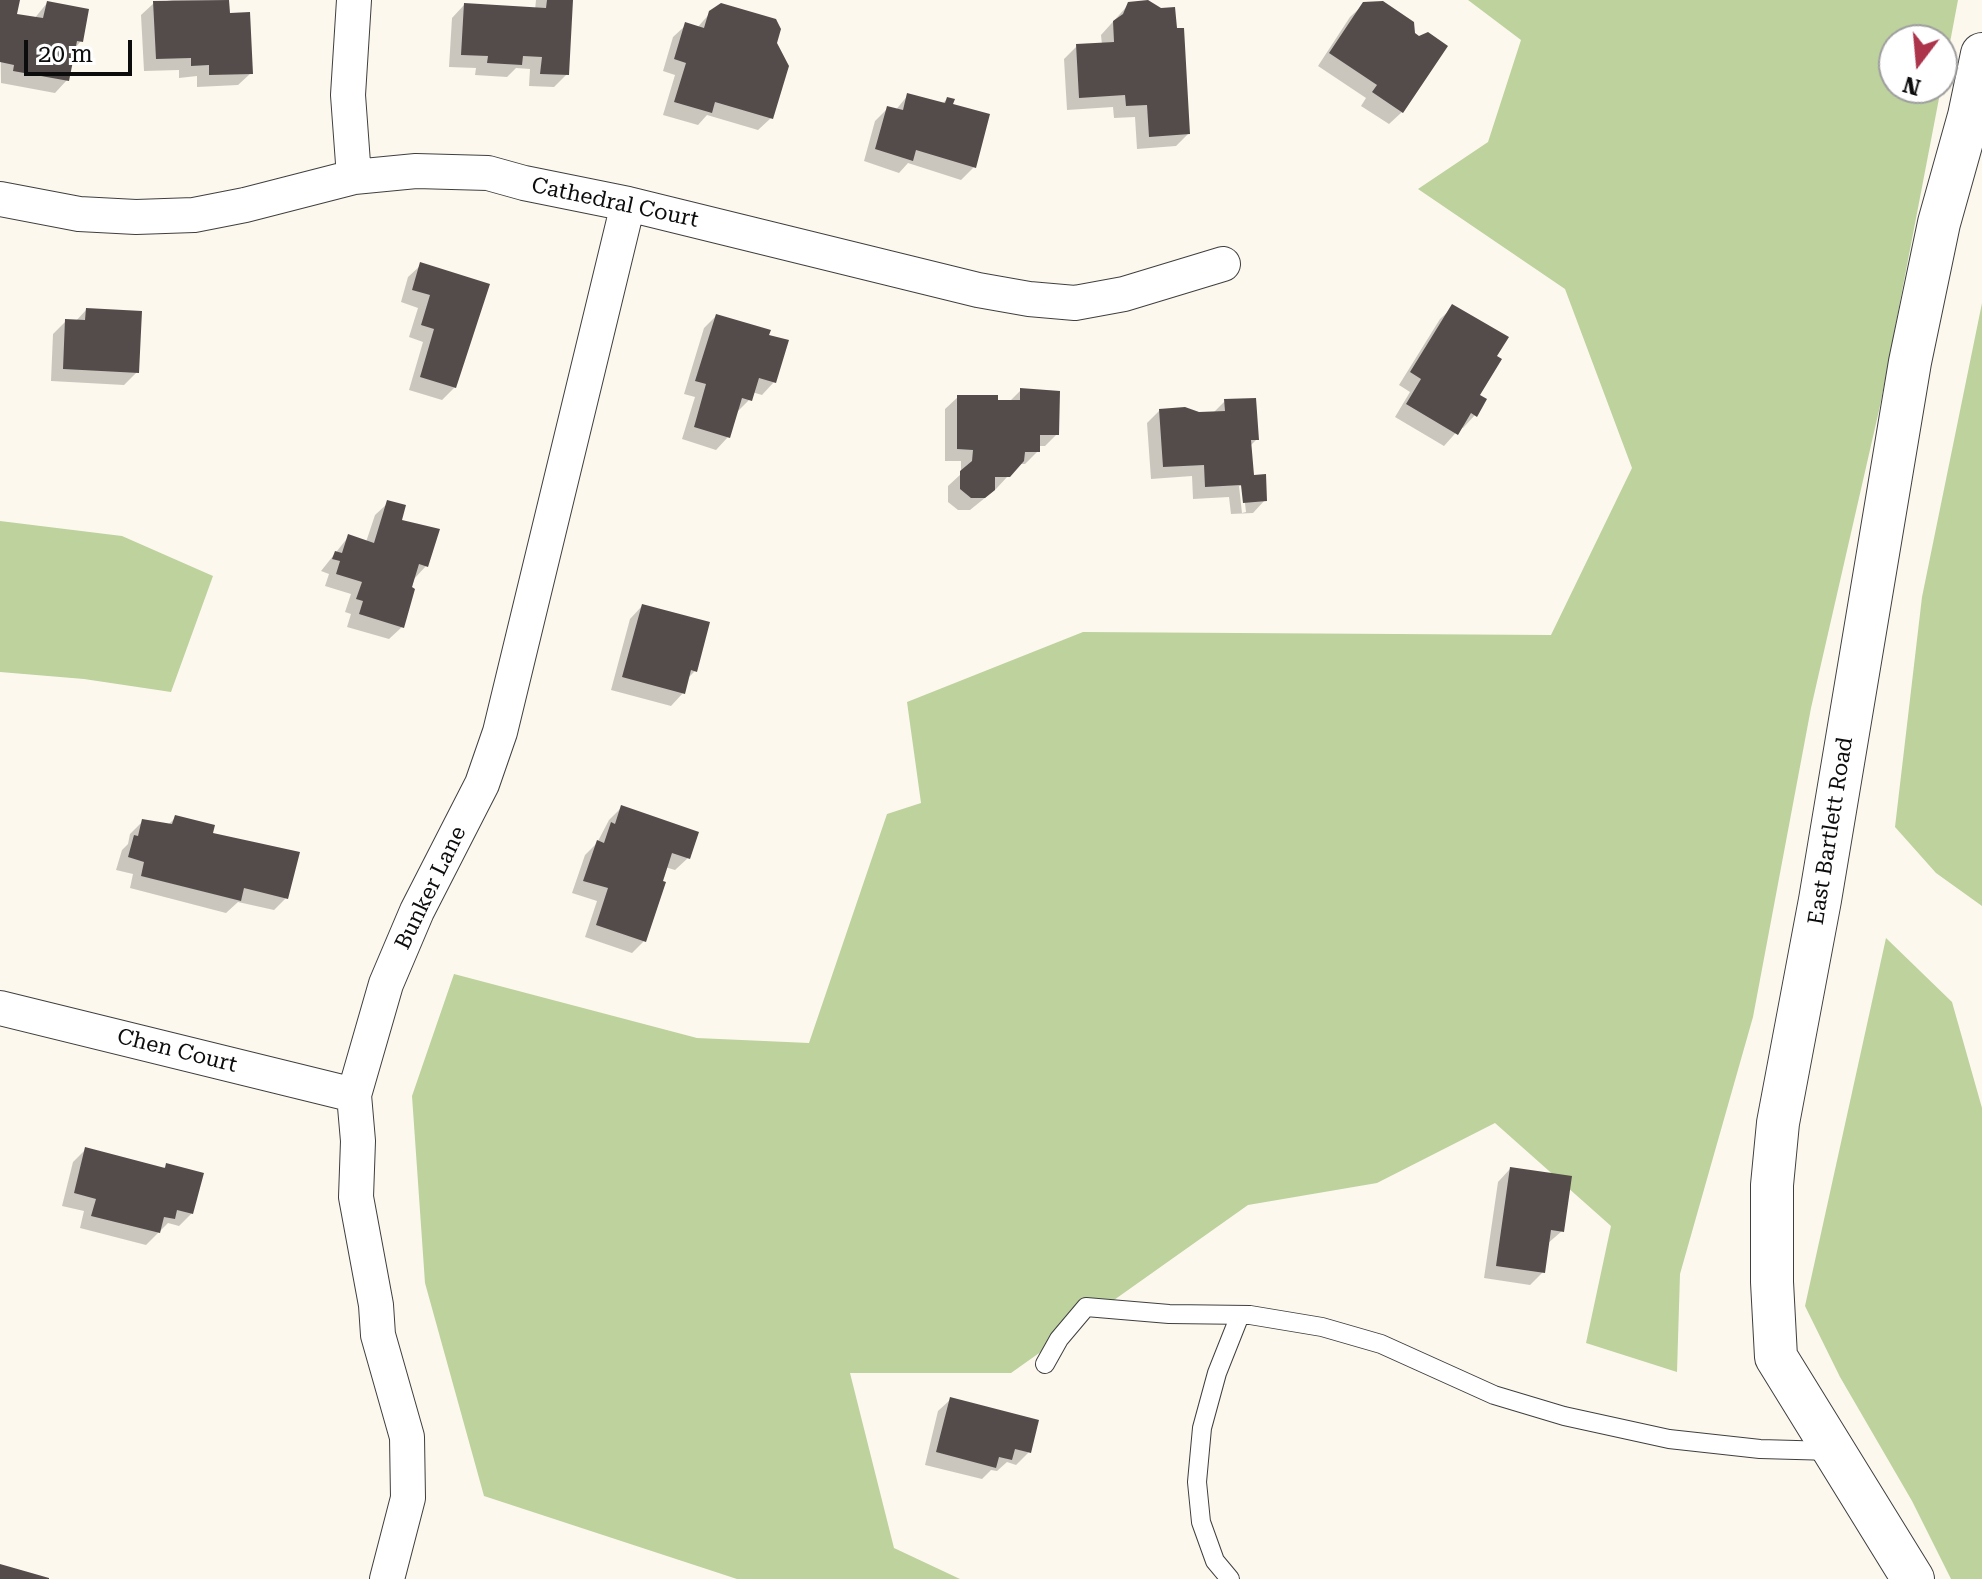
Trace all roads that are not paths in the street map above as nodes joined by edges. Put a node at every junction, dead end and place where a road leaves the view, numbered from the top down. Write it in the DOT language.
graph roads {
  1 [pos="354,0"];
  2 [pos="1982,54"];
  3 [pos="354,177"];
  4 [pos="0,199"];
  5 [pos="628,204"];
  6 [pos="1223,264"];
  7 [pos="0,1008"];
  8 [pos="354,1095"];
  9 [pos="1240,1315"];
  10 [pos="1045,1364"];
  11 [pos="1835,1451"];
  12 [pos="387,1579"];
  13 [pos="1230,1579"];
  14 [pos="1913,1579"];
  1 -- 3 [label="street"];
  2 -- 11 [label="street, East Bartlett Road"];
  3 -- 4 [label="street, Cathedral Court"];
  3 -- 5 [label="street, Cathedral Court"];
  5 -- 6 [label="street, Cathedral Court"];
  5 -- 8 [label="street, Bunker Lane"];
  7 -- 8 [label="street, Chen Court"];
  8 -- 12 [label="street, Bunker Lane"];
  9 -- 10 [label="lane"];
  9 -- 11 [label="lane"];
  9 -- 13 [label="lane"];
  11 -- 14 [label="street, East Bartlett Road"];
}
